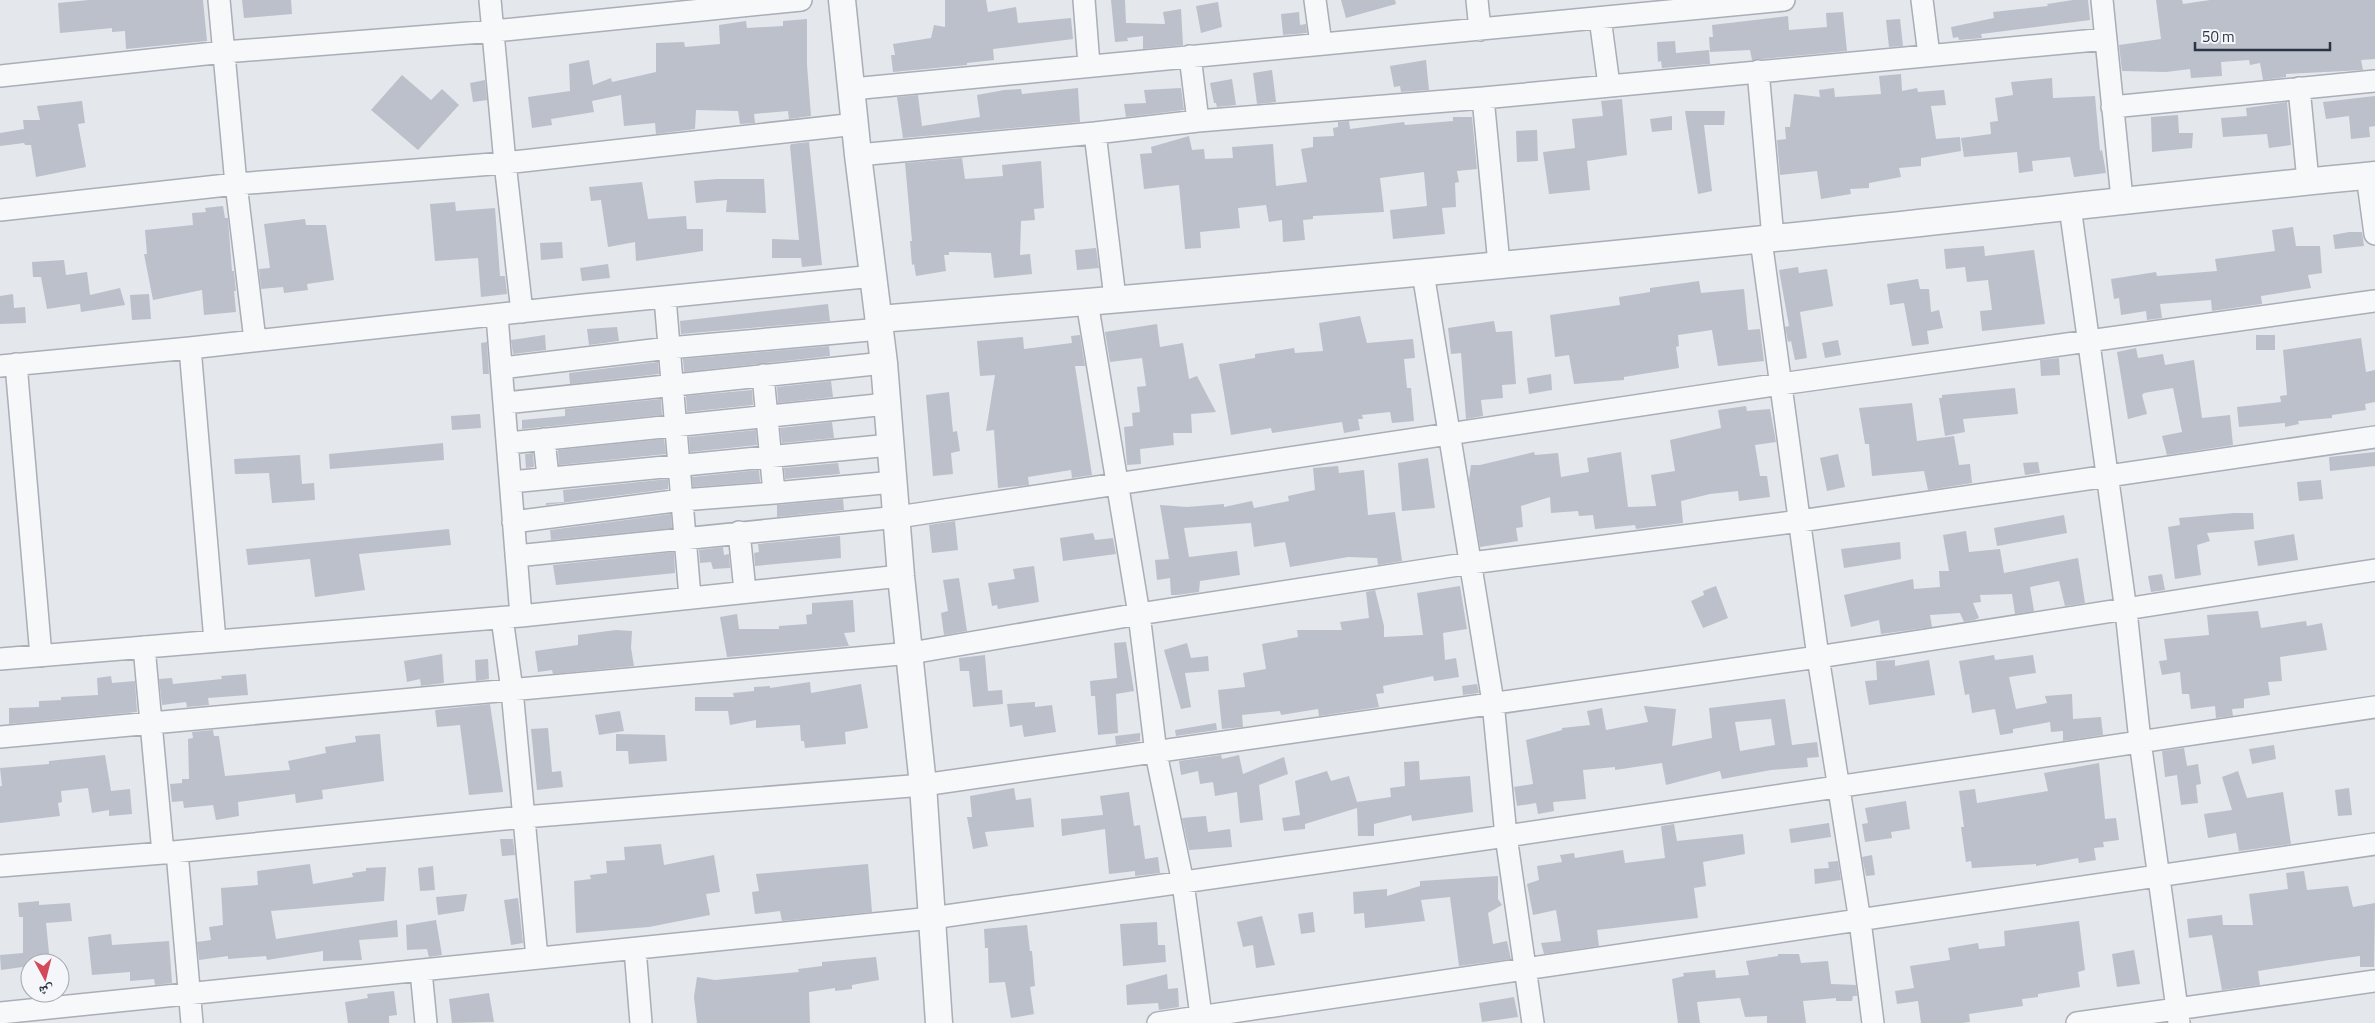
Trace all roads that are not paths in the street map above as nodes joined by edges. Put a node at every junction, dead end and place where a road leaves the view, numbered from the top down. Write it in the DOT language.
graph roads {
  1 [pos="219,0"];
  2 [pos="490,0"];
  3 [pos="801,0"];
  4 [pos="842,0"];
  5 [pos="1084,0"];
  6 [pos="1315,0"];
  7 [pos="1477,0"];
  8 [pos="1784,0"];
  9 [pos="1922,0"];
  10 [pos="2102,0"];
  11 [pos="1751,2"];
  12 [pos="1600,18"];
  13 [pos="1480,30"];
  14 [pos="494,31"];
  15 [pos="2106,40"];
  16 [pos="1321,44"];
  17 [pos="224,52"];
  18 [pos="1929,55"];
  19 [pos="1190,56"];
  20 [pos="1090,65"];
  21 [pos="1758,71"];
  22 [pos="0,76"];
  23 [pos="2375,81"];
  24 [pos="1609,85"];
  25 [pos="2299,88"];
  26 [pos="852,89"];
  27 [pos="1483,98"];
  28 [pos="2112,107"];
  29 [pos="1198,121"];
  30 [pos="856,124"];
  31 [pos="1095,133"];
  32 [pos="858,155"];
  33 [pos="505,163"];
  34 [pos="2371,175"];
  35 [pos="2308,181"];
  36 [pos="236,184"];
  37 [pos="2122,199"];
  38 [pos="2070,207"];
  39 [pos="0,210"];
  40 [pos="2375,234"];
  41 [pos="1767,239"];
  42 [pos="1499,264"];
  43 [pos="1423,273"];
  44 [pos="874,276"];
  45 [pos="665,298"];
  46 [pos="1115,298"];
  47 [pos="2375,301"];
  48 [pos="1087,302"];
  49 [pos="522,312"];
  50 [pos="497,316"];
  51 [pos="880,324"];
  52 [pos="255,340"];
  53 [pos="2089,340"];
  54 [pos="190,348"];
  55 [pos="669,348"];
  56 [pos="884,363"];
  57 [pos="8,365"];
  58 [pos="502,368"];
  59 [pos="763,375"];
  60 [pos="672,384"];
  61 [pos="1781,384"];
  62 [pos="505,402"];
  63 [pos="888,404"];
  64 [pos="767,417"];
  65 [pos="675,426"];
  66 [pos="1451,434"];
  67 [pos="2375,437"];
  68 [pos="544,439"];
  69 [pos="508,443"];
  70 [pos="890,445"];
  71 [pos="771,458"];
  72 [pos="679,465"];
  73 [pos="2107,476"];
  74 [pos="548,477"];
  75 [pos="511,482"];
  76 [pos="894,482"];
  77 [pos="1119,483"];
  78 [pos="774,493"];
  79 [pos="682,500"];
  80 [pos="898,518"];
  81 [pos="1800,521"];
  82 [pos="513,522"];
  83 [pos="739,532"];
  84 [pos="684,537"];
  85 [pos="516,556"];
  86 [pos="1471,563"];
  87 [pos="2375,570"];
  88 [pos="901,576"];
  89 [pos="744,591"];
  90 [pos="690,597"];
  91 [pos="2126,611"];
  92 [pos="1139,614"];
  93 [pos="512,617"];
  94 [pos="215,641"];
  95 [pos="144,647"];
  96 [pos="911,653"];
  97 [pos="42,656"];
  98 [pos="1818,657"];
  99 [pos="0,659"];
  100 [pos="512,690"];
  101 [pos="1493,702"];
  102 [pos="2375,707"];
  103 [pos="152,723"];
  104 [pos="0,737"];
  105 [pos="2140,741"];
  106 [pos="1156,753"];
  107 [pos="923,784"];
  108 [pos="1839,787"];
  109 [pos="524,818"];
  110 [pos="1506,836"];
  111 [pos="2375,844"];
  112 [pos="170,853"];
  113 [pos="0,866"];
  114 [pos="2158,876"];
  115 [pos="1183,883"];
  116 [pos="932,918"];
  117 [pos="1860,921"];
  118 [pos="635,949"];
  119 [pos="537,958"];
  120 [pos="1524,970"];
  121 [pos="421,971"];
  122 [pos="2375,980"];
  123 [pos="190,994"];
  124 [pos="0,1013"];
  125 [pos="2178,1016"];
  126 [pos="1201,1020"];
  127 [pos="192,1023"];
  128 [pos="426,1023"];
  129 [pos="641,1023"];
  130 [pos="939,1023"];
  131 [pos="1158,1023"];
  132 [pos="1533,1023"];
  133 [pos="1873,1023"];
  134 [pos="2077,1023"];
  1 -- 17 [label="street"];
  2 -- 14 [label="street"];
  3 -- 14 [label="street"];
  4 -- 26 [label="street"];
  5 -- 20 [label="street"];
  6 -- 16 [label="street"];
  7 -- 13 [label="street"];
  8 -- 11 [label="street"];
  9 -- 18 [label="street"];
  10 -- 15 [label="street"];
  11 -- 12 [label="street"];
  12 -- 13 [label="street"];
  12 -- 24 [label="street"];
  13 -- 16 [label="street"];
  14 -- 17 [label="street"];
  14 -- 33 [label="street"];
  15 -- 18 [label="street"];
  15 -- 28 [label="street"];
  16 -- 19 [label="street"];
  17 -- 22 [label="street"];
  17 -- 36 [label="street"];
  18 -- 21 [label="street"];
  19 -- 20 [label="street"];
  19 -- 29 [label="street"];
  20 -- 26 [label="street"];
  21 -- 24 [label="street"];
  21 -- 41 [label="street"];
  23 -- 25 [label="street"];
  24 -- 27 [label="street"];
  25 -- 28 [label="street"];
  25 -- 35 [label="street"];
  26 -- 30 [label="street"];
  27 -- 29 [label="street"];
  27 -- 42 [label="street"];
  28 -- 37 [label="street"];
  29 -- 31 [label="street"];
  30 -- 32 [label="street"];
  30 -- 33 [label="street"];
  31 -- 32 [label="street"];
  31 -- 46 [label="street"];
  32 -- 44 [label="street"];
  33 -- 36 [label="street"];
  33 -- 49 [label="street"];
  34 -- 35 [label="street"];
  34 -- 40 [label="street"];
  35 -- 37 [label="street"];
  36 -- 39 [label="street"];
  36 -- 52 [label="street"];
  37 -- 38 [label="street"];
  38 -- 41 [label="street"];
  38 -- 53 [label="street"];
  41 -- 42 [label="street"];
  41 -- 61 [label="street"];
  42 -- 43 [label="street"];
  43 -- 46 [label="street"];
  43 -- 66 [label="street"];
  44 -- 45 [label="street"];
  44 -- 51 [label="street"];
  45 -- 49 [label="street"];
  45 -- 55 [label="street"];
  46 -- 48 [label="street"];
  47 -- 53 [label="street"];
  48 -- 51 [label="street"];
  48 -- 77 [label="street"];
  49 -- 50 [label="street"];
  50 -- 52 [label="street"];
  50 -- 58 [label="street"];
  51 -- 55 [label="street"];
  51 -- 56 [label="street"];
  52 -- 54 [label="street"];
  53 -- 61 [label="street"];
  53 -- 73 [label="street"];
  54 -- 57 [label="street"];
  54 -- 94 [label="street"];
  55 -- 58 [label="street"];
  55 -- 60 [label="street"];
  56 -- 59 [label="street"];
  56 -- 63 [label="street"];
  57 -- 97 [label="street"];
  58 -- 62 [label="street"];
  59 -- 60 [label="street"];
  59 -- 64 [label="street"];
  60 -- 62 [label="street"];
  60 -- 65 [label="street"];
  61 -- 66 [label="street"];
  61 -- 81 [label="street"];
  62 -- 69 [label="street"];
  63 -- 64 [label="street"];
  63 -- 70 [label="street"];
  64 -- 65 [label="street"];
  64 -- 71 [label="street"];
  65 -- 68 [label="street"];
  65 -- 72 [label="street"];
  66 -- 77 [label="street"];
  66 -- 86 [label="street"];
  67 -- 73 [label="street"];
  68 -- 69 [label="street"];
  68 -- 74 [label="street"];
  69 -- 75 [label="street"];
  70 -- 71 [label="street"];
  70 -- 76 [label="street"];
  71 -- 72 [label="street"];
  71 -- 78 [label="street"];
  72 -- 74 [label="street"];
  72 -- 79 [label="street"];
  73 -- 81 [label="street"];
  73 -- 91 [label="street"];
  74 -- 75 [label="street"];
  75 -- 82 [label="street"];
  76 -- 78 [label="street"];
  76 -- 80 [label="street"];
  77 -- 80 [label="street"];
  77 -- 92 [label="street"];
  78 -- 79 [label="street"];
  79 -- 82 [label="street"];
  79 -- 84 [label="street"];
  80 -- 83 [label="street"];
  80 -- 88 [label="street"];
  81 -- 86 [label="street"];
  81 -- 98 [label="street"];
  82 -- 85 [label="street"];
  83 -- 84 [label="street"];
  83 -- 89 [label="street"];
  84 -- 85 [label="street"];
  84 -- 90 [label="street"];
  85 -- 93 [label="street"];
  86 -- 92 [label="street"];
  86 -- 101 [label="street"];
  87 -- 91 [label="street"];
  88 -- 89 [label="street"];
  88 -- 96 [label="street"];
  89 -- 90 [label="street"];
  90 -- 93 [label="street"];
  91 -- 98 [label="street"];
  91 -- 105 [label="street"];
  92 -- 96 [label="street"];
  92 -- 106 [label="street"];
  93 -- 94 [label="street"];
  93 -- 100 [label="street"];
  94 -- 95 [label="street"];
  95 -- 97 [label="street"];
  95 -- 103 [label="street"];
  96 -- 100 [label="street"];
  96 -- 107 [label="street"];
  97 -- 99 [label="street"];
  98 -- 101 [label="street"];
  98 -- 108 [label="street"];
  100 -- 103 [label="street"];
  100 -- 109 [label="street"];
  101 -- 106 [label="street"];
  101 -- 110 [label="street"];
  102 -- 105 [label="street"];
  103 -- 104 [label="street"];
  103 -- 112 [label="street"];
  105 -- 108 [label="street"];
  105 -- 114 [label="street"];
  106 -- 107 [label="street"];
  106 -- 115 [label="street"];
  107 -- 109 [label="street"];
  107 -- 116 [label="street"];
  108 -- 110 [label="street"];
  108 -- 117 [label="street"];
  109 -- 112 [label="street"];
  109 -- 119 [label="street"];
  110 -- 115 [label="street"];
  110 -- 120 [label="street"];
  111 -- 114 [label="street"];
  112 -- 113 [label="street"];
  112 -- 123 [label="street"];
  114 -- 117 [label="street"];
  114 -- 125 [label="street"];
  115 -- 116 [label="street"];
  115 -- 126 [label="street"];
  116 -- 118 [label="street"];
  116 -- 130 [label="street"];
  117 -- 120 [label="street"];
  117 -- 133 [label="street"];
  118 -- 119 [label="street"];
  118 -- 129 [label="street"];
  119 -- 121 [label="street"];
  120 -- 126 [label="street"];
  120 -- 132 [label="street"];
  121 -- 123 [label="street"];
  121 -- 128 [label="street"];
  122 -- 125 [label="street"];
  123 -- 124 [label="street"];
  123 -- 127 [label="street"];
  125 -- 134 [label="street"];
  126 -- 131 [label="street"];
}
